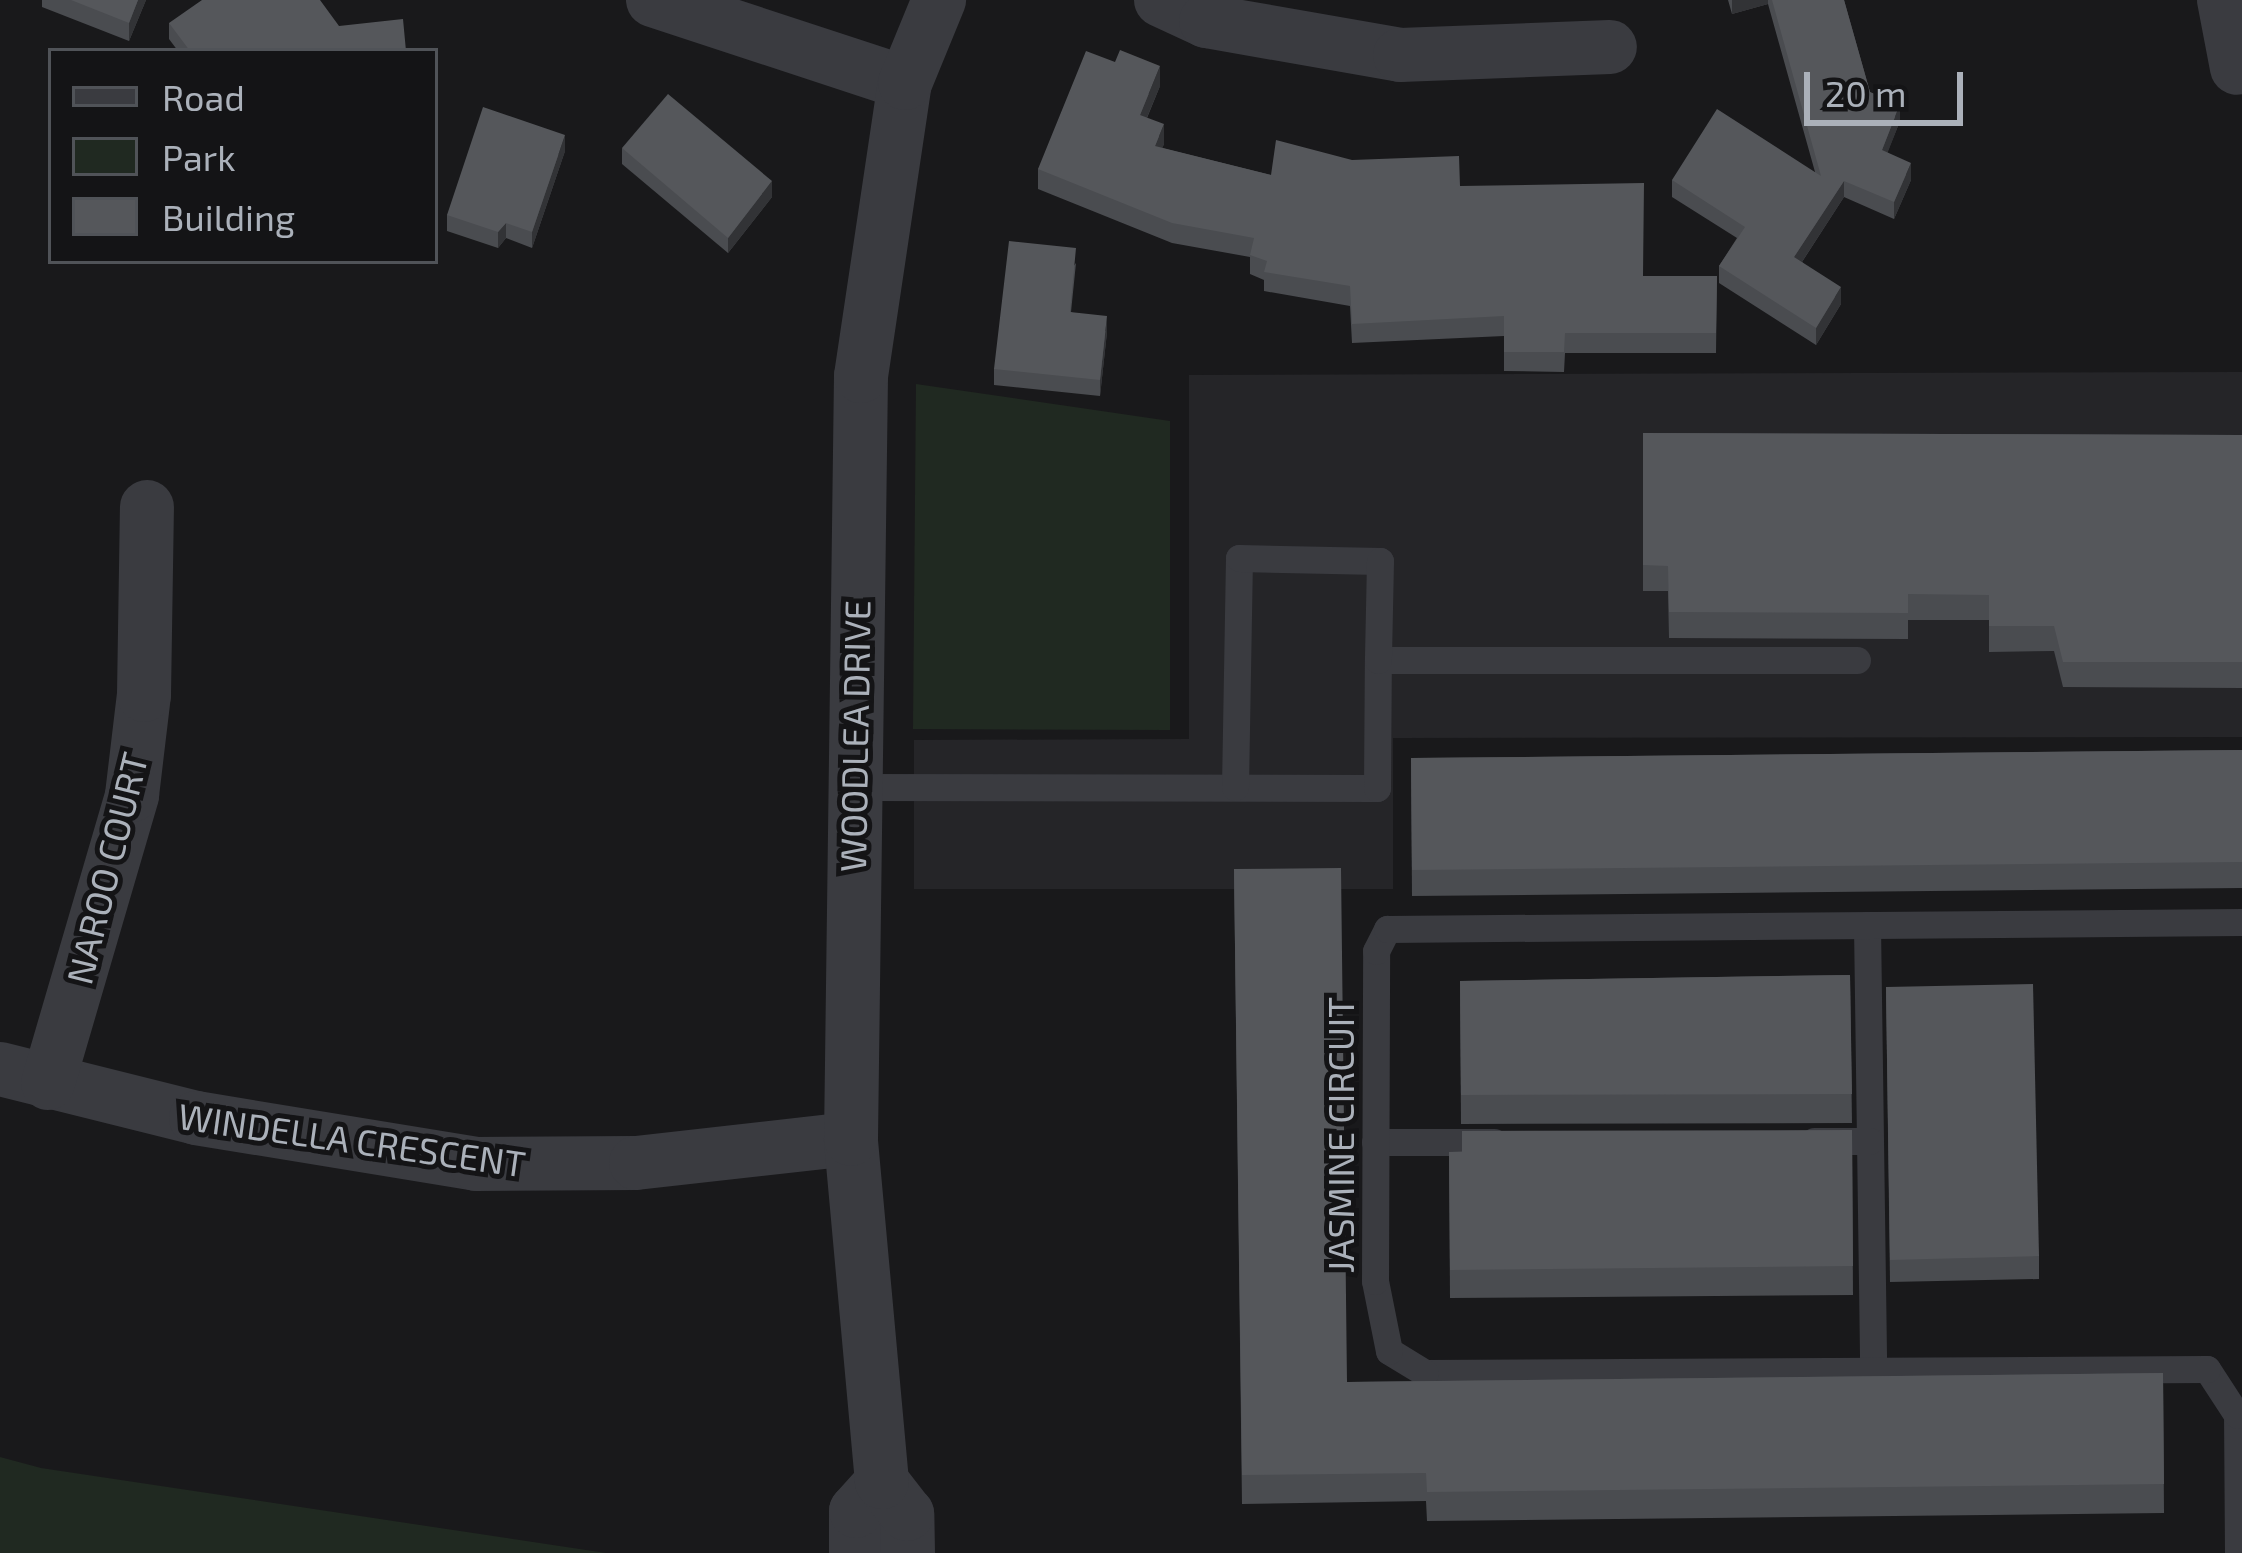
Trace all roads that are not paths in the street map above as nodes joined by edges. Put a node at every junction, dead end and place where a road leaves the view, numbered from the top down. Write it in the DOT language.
graph roads {
  1 [pos="652,0"];
  2 [pos="939,0"];
  3 [pos="1161,0"];
  4 [pos="2224,0"];
  5 [pos="1610,46"];
  6 [pos="2237,68"];
  7 [pos="904,83"];
  8 [pos="147,507"];
  9 [pos="1378,660"];
  10 [pos="1857,660"];
  11 [pos="853,787"];
  12 [pos="1235,787"];
  13 [pos="2242,922"];
  14 [pos="1867,925"];
  15 [pos="24,1076"];
  16 [pos="851,1139"];
  17 [pos="1776,1141"];
  18 [pos="1870,1141"];
  19 [pos="1375,1142"];
  20 [pos="1517,1142"];
  21 [pos="1874,1371"];
  22 [pos="2231,1381"];
  23 [pos="882,1481"];
  24 [pos="856,1553"];
  25 [pos="908,1553"];
  26 [pos="2238,1553"];
  1 -- 7 [label="street"];
  2 -- 7 [label="street, WOODLEA DRIVE"];
  3 -- 5 [label="street"];
  4 -- 6 [label="street"];
  7 -- 11 [label="street, WOODLEA DRIVE"];
  8 -- 15 [label="street, NAROO COURT"];
  9 -- 10 [label="lane"];
  9 -- 12 [label="lane"];
  9 -- 12 [label="lane"];
  11 -- 12 [label="lane"];
  11 -- 16 [label="street, WOODLEA DRIVE"];
  13 -- 14 [label="lane, JASMINE CIRCUIT"];
  14 -- 18 [label="lane"];
  14 -- 19 [label="lane, JASMINE CIRCUIT"];
  15 -- 16 [label="street, WINDELLA CRESCENT"];
  16 -- 23 [label="street, WOODLEA DRIVE"];
  17 -- 18 [label="lane"];
  18 -- 21 [label="lane"];
  19 -- 20 [label="lane"];
  19 -- 21 [label="lane, JASMINE CIRCUIT"];
  21 -- 22 [label="lane, JASMINE CIRCUIT"];
  22 -- 26 [label="lane, JASMINE CIRCUIT"];
  23 -- 24 [label="street"];
  23 -- 25 [label="street, WOODLEA DRIVE"];
}
